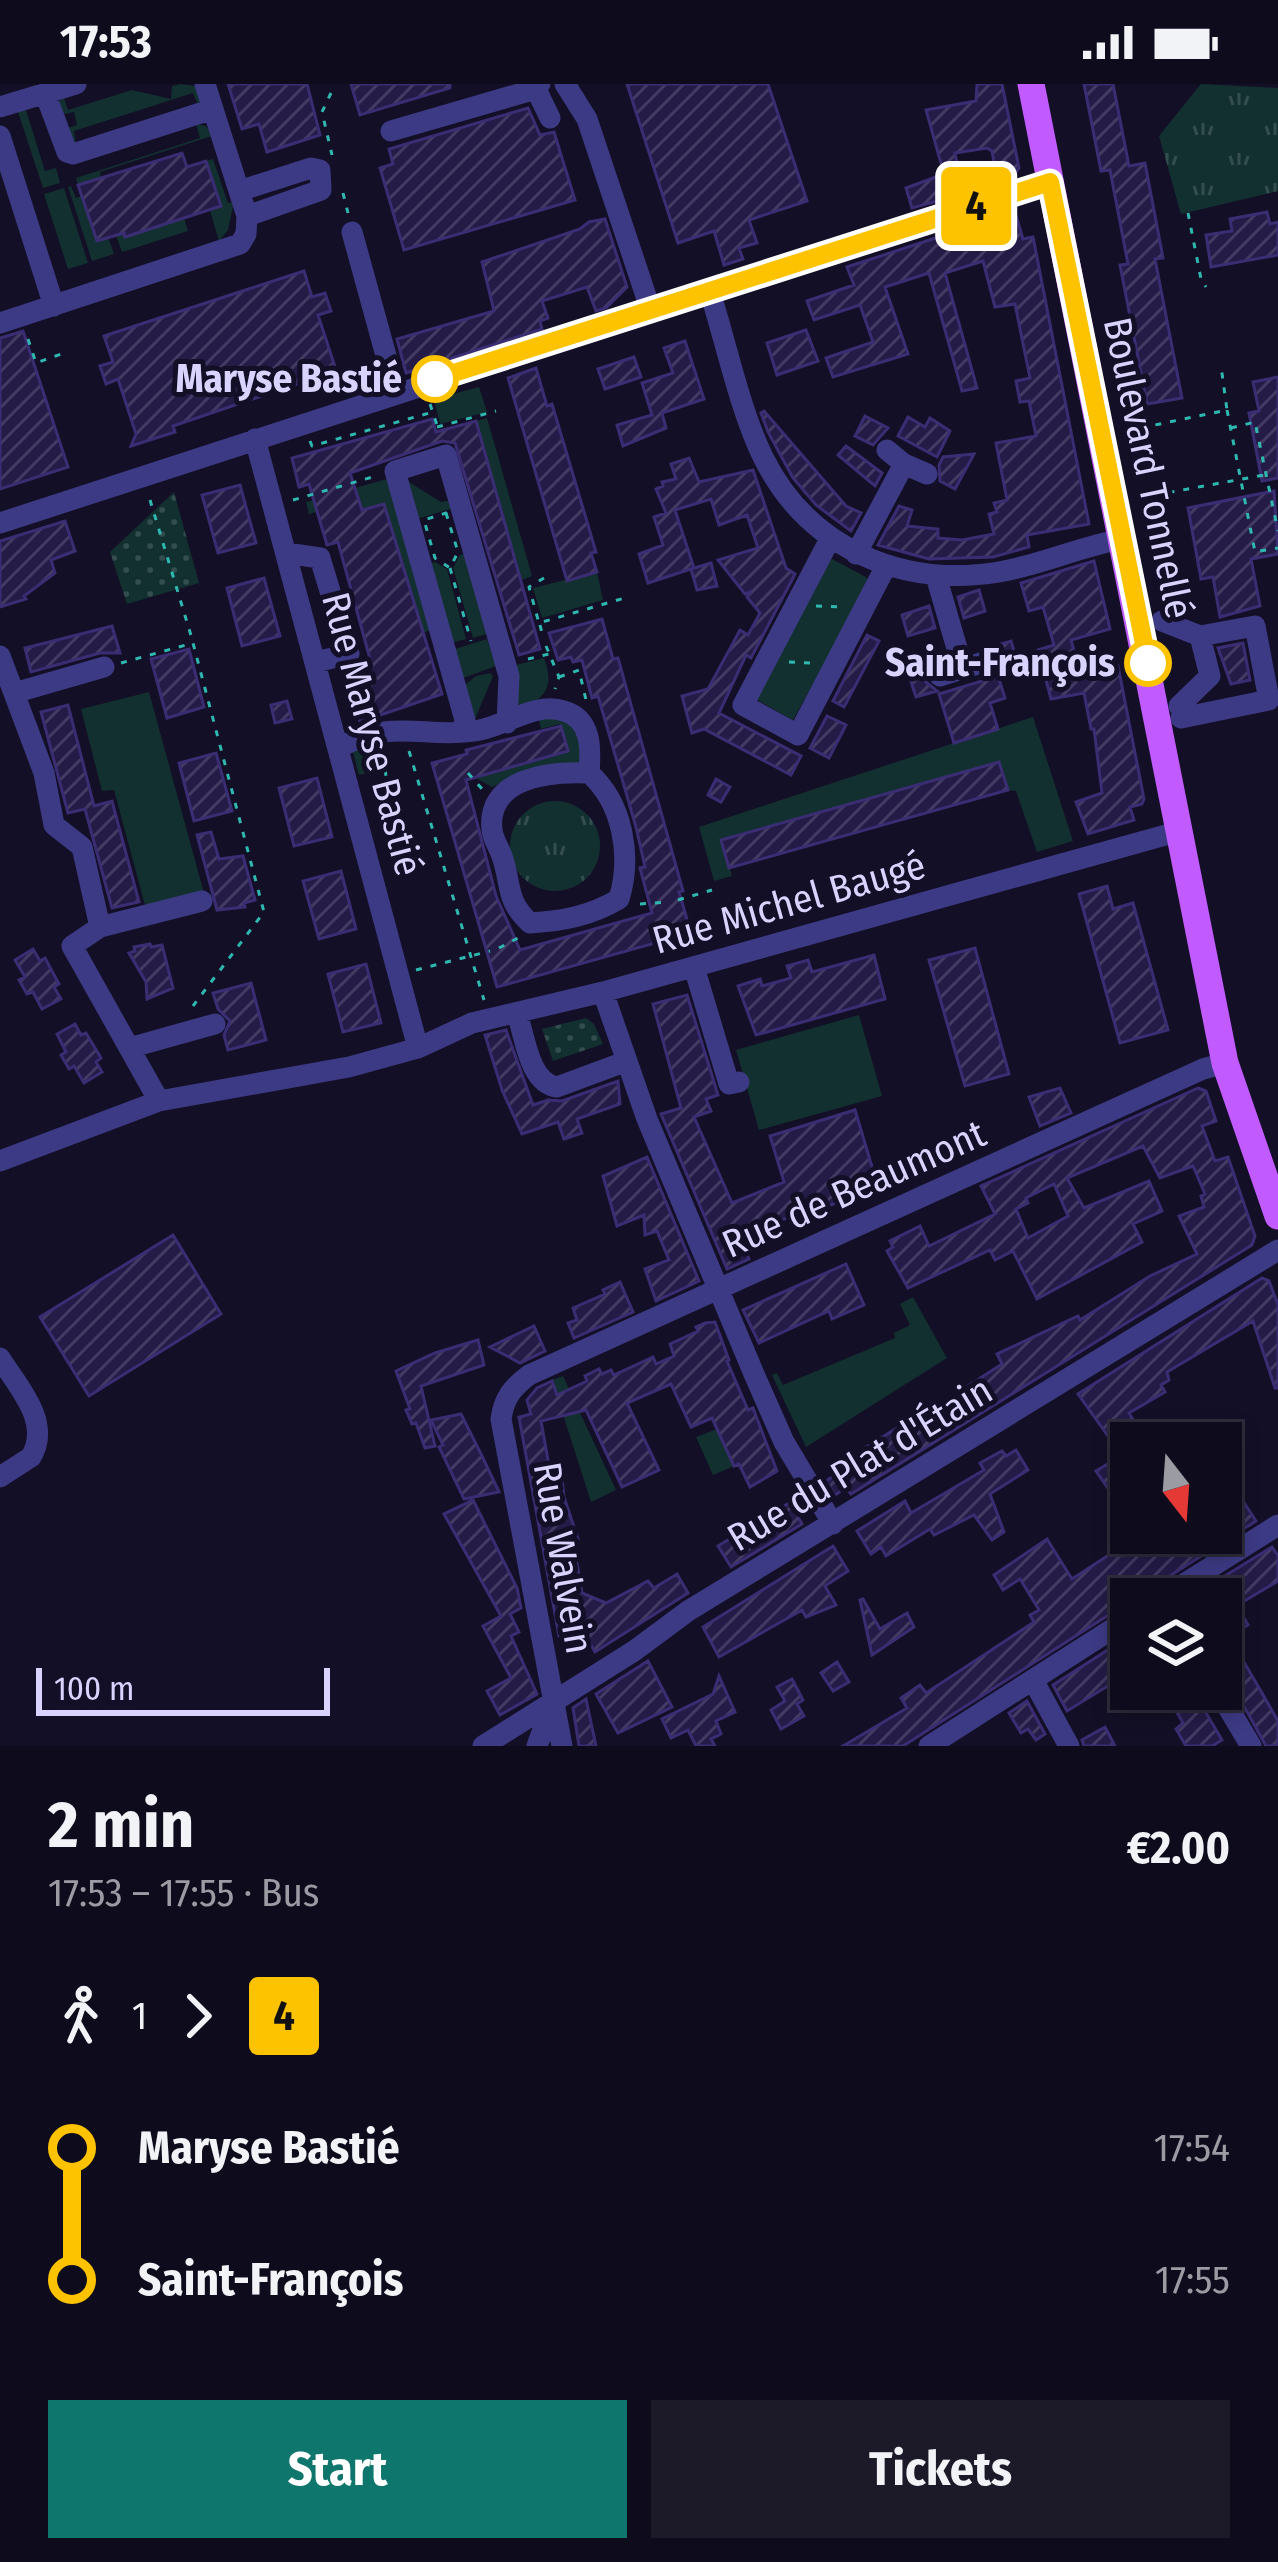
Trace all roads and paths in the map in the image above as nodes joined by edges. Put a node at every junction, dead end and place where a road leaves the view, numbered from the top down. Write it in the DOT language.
graph roads {
  1 [pos="76,84"];
  2 [pos="205,84"];
  3 [pos="566,84"];
  4 [pos="1031,84"];
  5 [pos="538,87"];
  6 [pos="45,93"];
  7 [pos="0,106"];
  8 [pos="213,109"];
  9 [pos="550,118"];
  10 [pos="391,131"];
  11 [pos="0,136"];
  12 [pos="1050,182"];
  13 [pos="239,191"];
  14 [pos="1188,213"];
  15 [pos="247,216"];
  16 [pos="352,232"];
  17 [pos="1206,287"];
  18 [pos="710,292"];
  19 [pos="54,306"];
  20 [pos="651,311"];
  21 [pos="10,319"];
  22 [pos="68,352"];
  23 [pos="1221,366"];
  24 [pos="396,392"];
  25 [pos="428,399"];
  26 [pos="1227,410"];
  27 [pos="496,411"];
  28 [pos="433,412"];
  29 [pos="1230,428"];
  30 [pos="1126,431"];
  31 [pos="255,439"];
  32 [pos="312,446"];
  33 [pos="395,471"];
  34 [pos="927,474"];
  35 [pos="1266,474"];
  36 [pos="1240,479"];
  37 [pos="1278,482"];
  38 [pos="1268,484"];
  39 [pos="1139,498"];
  40 [pos="150,500"];
  41 [pos="274,505"];
  42 [pos="0,523"];
  43 [pos="1278,531"];
  44 [pos="830,539"];
  45 [pos="1123,539"];
  46 [pos="1278,548"];
  47 [pos="465,550"];
  48 [pos="286,553"];
  49 [pos="856,554"];
  50 [pos="428,560"];
  51 [pos="886,566"];
  52 [pos="450,568"];
  53 [pos="936,576"];
  54 [pos="544,578"];
  55 [pos="485,592"];
  56 [pos="628,597"];
  57 [pos="459,601"];
  58 [pos="797,601"];
  59 [pos="868,602"];
  60 [pos="434,608"];
  61 [pos="1162,621"];
  62 [pos="539,623"];
  63 [pos="497,633"];
  64 [pos="1192,633"];
  65 [pos="543,637"];
  66 [pos="470,640"];
  67 [pos="193,643"];
  68 [pos="546,646"];
  69 [pos="445,648"];
  70 [pos="0,656"];
  71 [pos="316,662"];
  72 [pos="765,662"];
  73 [pos="987,662"];
  74 [pos="836,663"];
  75 [pos="104,667"];
  76 [pos="964,669"];
  77 [pos="940,676"];
  78 [pos="559,677"];
  79 [pos="14,693"];
  80 [pos="546,708"];
  81 [pos="507,723"];
  82 [pos="585,724"];
  83 [pos="403,728"];
  84 [pos="462,731"];
  85 [pos="339,748"];
  86 [pos="589,773"];
  87 [pos="1180,831"];
  88 [pos="712,890"];
  89 [pos="619,899"];
  90 [pos="678,900"];
  91 [pos="202,901"];
  92 [pos="668,902"];
  93 [pos="100,927"];
  94 [pos="490,951"];
  95 [pos="472,955"];
  96 [pos="694,967"];
  97 [pos="409,972"];
  98 [pos="603,992"];
  99 [pos="517,1013"];
  100 [pos="490,1019"];
  101 [pos="215,1024"];
  102 [pos="170,1036"];
  103 [pos="128,1048"];
  104 [pos="418,1048"];
  105 [pos="627,1061"];
  106 [pos="1226,1063"];
  107 [pos="739,1082"];
  108 [pos="159,1101"];
  109 [pos="0,1162"];
  110 [pos="1278,1216"];
  111 [pos="1278,1250"];
  112 [pos="718,1290"];
  113 [pos="0,1358"];
  114 [pos="515,1386"];
  115 [pos="0,1477"];
  116 [pos="833,1524"];
  117 [pos="1278,1525"];
  118 [pos="1194,1578"];
  119 [pos="1110,1631"];
  120 [pos="1033,1680"];
  121 [pos="553,1702"];
  122 [pos="1230,1710"];
  123 [pos="942,1742"];
  124 [pos="483,1746"];
  125 [pos="537,1746"];
  126 [pos="562,1746"];
  127 [pos="1069,1746"];
  128 [pos="1251,1746"];
  1 -- 6 [label="street"];
  2 -- 8 [label="street"];
  3 -- 20 [label="street"];
  4 -- 12 [label="main road, Boulevard Tonnellé"];
  5 -- 9 [label="street"];
  5 -- 10 [label="street"];
  6 -- 7 [label="street"];
  6 -- 8 [label="street"];
  8 -- 13 [label="street"];
  11 -- 19 [label="street"];
  12 -- 18 [label="street"];
  12 -- 45 [label="main road, Boulevard Tonnellé"];
  13 -- 15 [label="street"];
  13 -- 15 [label="street"];
  14 -- 17 [label="path"];
  15 -- 19 [label="street"];
  16 -- 24 [label="street"];
  18 -- 20 [label="street"];
  18 -- 44 [label="street"];
  19 -- 21 [label="street"];
  20 -- 24 [label="street"];
  21 -- 22 [label="path"];
  23 -- 26 [label="path"];
  24 -- 31 [label="street"];
  25 -- 28 [label="path"];
  26 -- 29 [label="path"];
  26 -- 30 [label="path"];
  27 -- 28 [label="path"];
  28 -- 32 [label="path"];
  29 -- 35 [label="path"];
  29 -- 36 [label="path"];
  31 -- 41 [label="street, Rue Maryse Bastié"];
  31 -- 42 [label="street"];
  33 -- 41 [label="path"];
  33 -- 47 [label="street"];
  33 -- 50 [label="street"];
  34 -- 49 [label="street"];
  35 -- 36 [label="path"];
  35 -- 38 [label="path"];
  36 -- 39 [label="path"];
  36 -- 46 [label="path"];
  37 -- 38 [label="path"];
  38 -- 43 [label="path"];
  40 -- 67 [label="path"];
  41 -- 48 [label="street, Rue Maryse Bastié"];
  44 -- 49 [label="street"];
  44 -- 58 [label="street"];
  45 -- 53 [label="street"];
  45 -- 87 [label="main road, Boulevard Tonnellé"];
  47 -- 50 [label="path"];
  47 -- 52 [label="path"];
  47 -- 55 [label="street"];
  48 -- 71 [label="street, Rue Maryse Bastié"];
  48 -- 71 [label="street"];
  49 -- 51 [label="street"];
  50 -- 52 [label="path"];
  50 -- 60 [label="street"];
  51 -- 53 [label="street"];
  51 -- 59 [label="street"];
  52 -- 57 [label="path"];
  53 -- 76 [label="street"];
  54 -- 62 [label="path"];
  55 -- 57 [label="path"];
  55 -- 63 [label="street"];
  56 -- 62 [label="path"];
  57 -- 60 [label="path"];
  57 -- 66 [label="path"];
  58 -- 59 [label="path"];
  58 -- 72 [label="street"];
  59 -- 74 [label="street"];
  60 -- 69 [label="street"];
  61 -- 64 [label="street"];
  62 -- 65 [label="path"];
  63 -- 66 [label="path"];
  63 -- 81 [label="street"];
  64 -- 64 [label="street"];
  66 -- 69 [label="path"];
  67 -- 75 [label="path"];
  67 -- 102 [label="path"];
  68 -- 78 [label="path"];
  69 -- 84 [label="street"];
  70 -- 79 [label="street"];
  71 -- 85 [label="street, Rue Maryse Bastié"];
  72 -- 74 [label="path"];
  72 -- 74 [label="street"];
  73 -- 76 [label="street"];
  75 -- 79 [label="street"];
  76 -- 77 [label="street"];
  78 -- 80 [label="path"];
  78 -- 82 [label="path"];
  79 -- 93 [label="street"];
  80 -- 81 [label="street"];
  80 -- 82 [label="street"];
  81 -- 84 [label="street"];
  82 -- 86 [label="street"];
  83 -- 84 [label="street"];
  83 -- 85 [label="street"];
  83 -- 95 [label="path"];
  85 -- 104 [label="street, Rue Maryse Bastié"];
  86 -- 89 [label="street"];
  86 -- 89 [label="street"];
  87 -- 96 [label="street, Rue Michel Baugé"];
  87 -- 106 [label="main road, Boulevard Tonnellé"];
  88 -- 90 [label="path"];
  89 -- 92 [label="path"];
  91 -- 93 [label="street"];
  93 -- 103 [label="street"];
  94 -- 95 [label="path"];
  95 -- 97 [label="path"];
  95 -- 100 [label="path"];
  96 -- 98 [label="street, Rue Michel Baugé"];
  96 -- 107 [label="street"];
  98 -- 99 [label="street, Rue Michel Baugé"];
  98 -- 105 [label="street"];
  99 -- 100 [label="street, Rue Michel Baugé"];
  99 -- 105 [label="street"];
  100 -- 104 [label="street, Rue Michel Baugé"];
  101 -- 102 [label="street"];
  102 -- 103 [label="street"];
  103 -- 108 [label="street"];
  104 -- 108 [label="street, Rue Michel Baugé"];
  105 -- 112 [label="street"];
  106 -- 110 [label="main road, Boulevard Tonnellé"];
  106 -- 112 [label="street, Rue de Beaumont"];
  108 -- 109 [label="street, Rue Michel Baugé"];
  111 -- 116 [label="street, Rue du Plat d'Étain"];
  112 -- 114 [label="street, Rue de Beaumont"];
  112 -- 116 [label="street"];
  113 -- 115 [label="street"];
  114 -- 121 [label="street, Rue Walvein"];
  116 -- 121 [label="street, Rue du Plat d'Étain"];
  117 -- 118 [label="street"];
  119 -- 120 [label="street"];
  120 -- 123 [label="street"];
  120 -- 127 [label="street"];
  121 -- 124 [label="street, Rue du Plat d'Étain"];
  121 -- 125 [label="street"];
  121 -- 126 [label="street, Rue Walvein"];
  122 -- 128 [label="street"];
}
